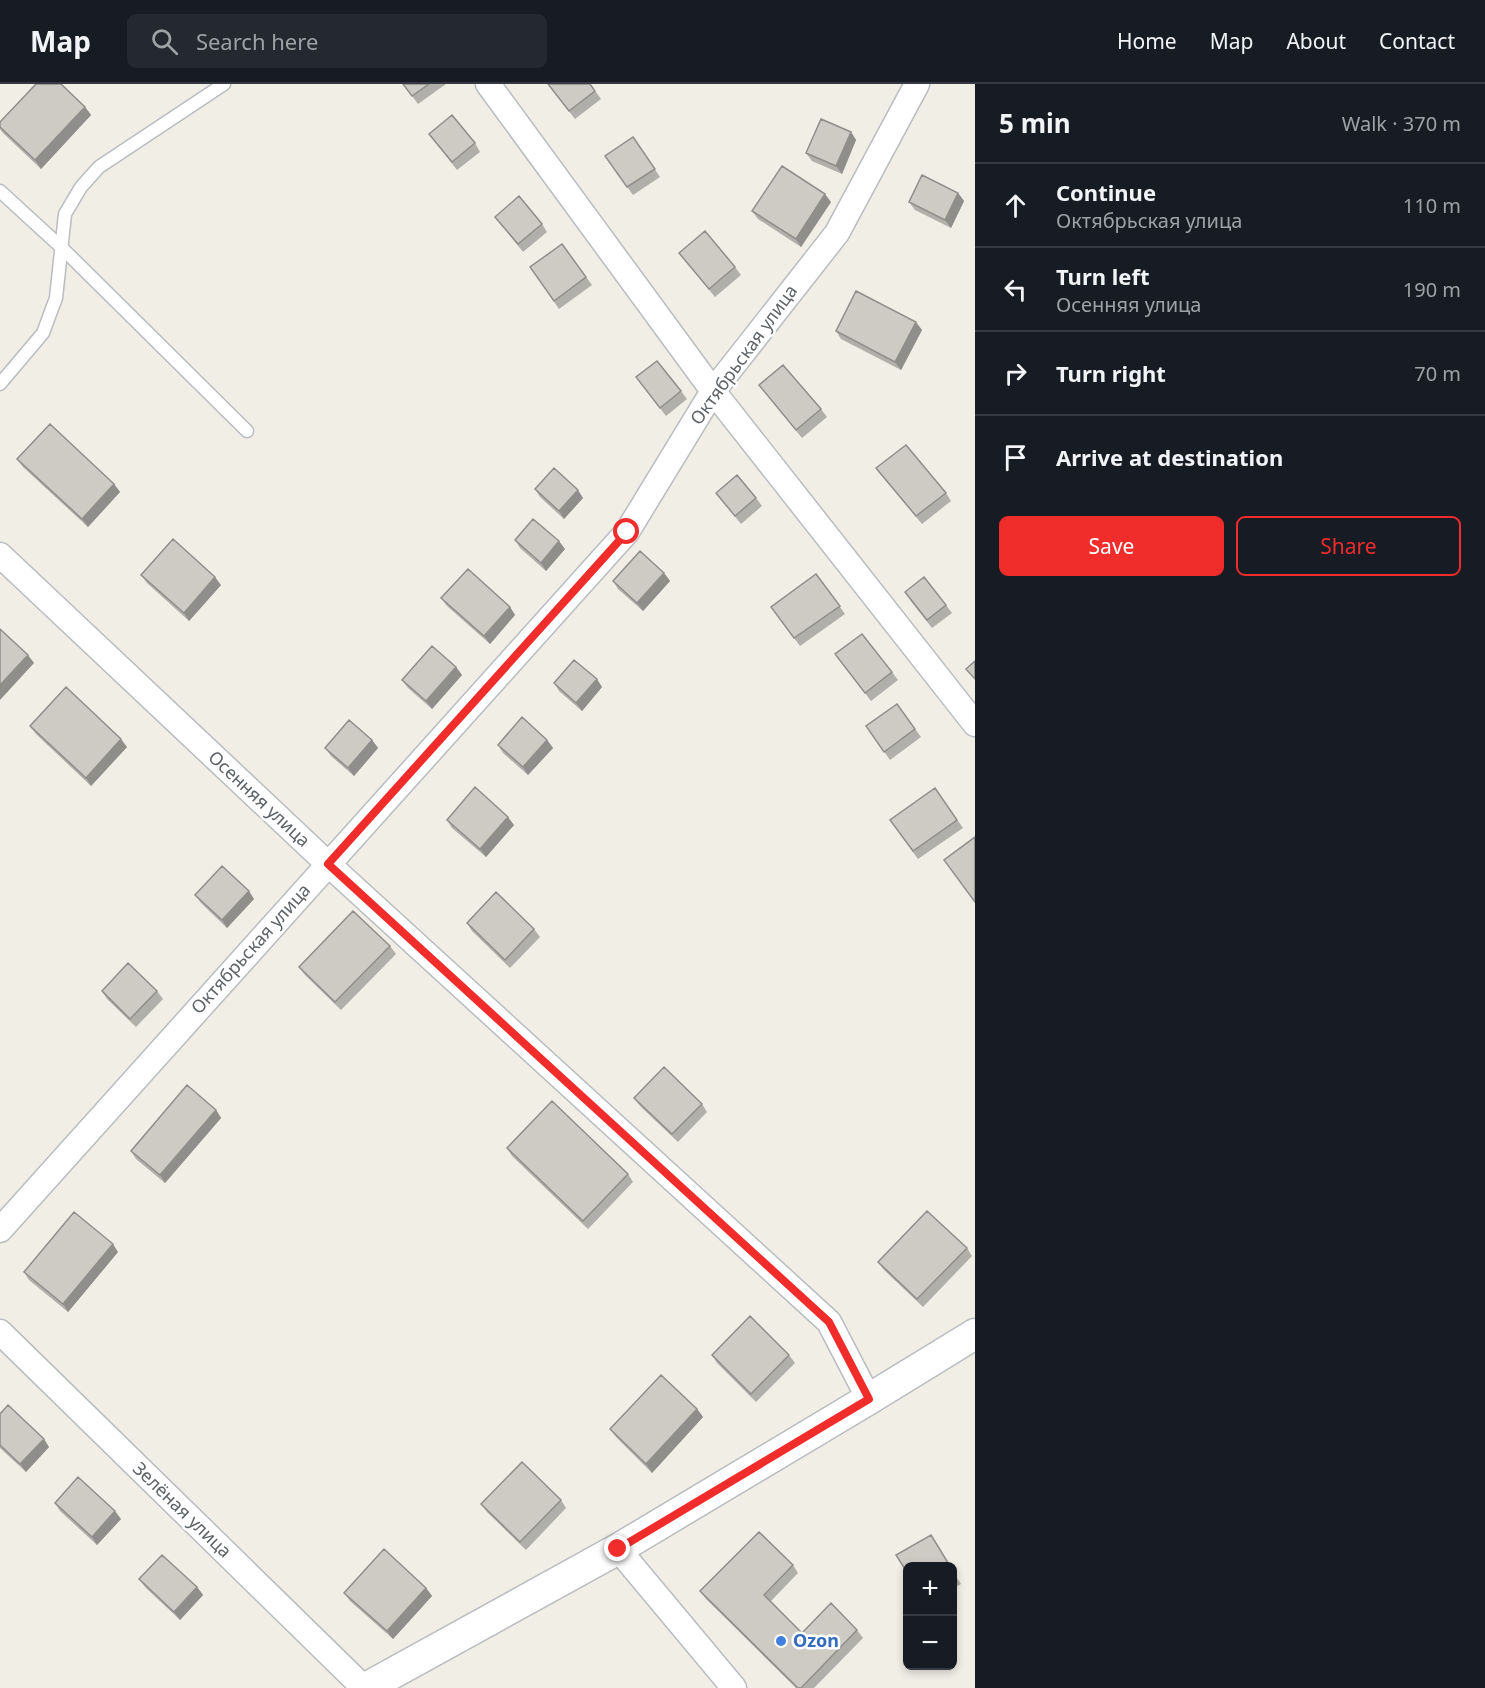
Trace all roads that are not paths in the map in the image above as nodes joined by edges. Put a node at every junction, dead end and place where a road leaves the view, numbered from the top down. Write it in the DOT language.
graph roads {
  1 [pos="224,84"];
  2 [pos="489,84"];
  3 [pos="917,84"];
  4 [pos="0,191"];
  5 [pos="61,247"];
  6 [pos="0,384"];
  7 [pos="713,391"];
  8 [pos="247,431"];
  9 [pos="0,555"];
  10 [pos="975,724"];
  11 [pos="328,864"];
  12 [pos="0,1230"];
  13 [pos="0,1332"];
  14 [pos="975,1334"];
  15 [pos="869,1399"];
  16 [pos="618,1549"];
  17 [pos="365,1688"];
  18 [pos="734,1688"];
  1 -- 5 [label="lane"];
  2 -- 7 [label="street"];
  3 -- 7 [label="street, Октябрьская улица"];
  4 -- 5 [label="lane"];
  5 -- 6 [label="lane"];
  5 -- 8 [label="lane"];
  7 -- 10 [label="street"];
  7 -- 11 [label="street, Октябрьская улица"];
  9 -- 11 [label="street, Осенняя улица"];
  11 -- 12 [label="street, Октябрьская улица"];
  11 -- 15 [label="street, Осенняя улица"];
  13 -- 17 [label="street, Зелёная улица"];
  14 -- 15 [label="street"];
  15 -- 16 [label="street"];
  16 -- 17 [label="street"];
  16 -- 18 [label="street"];
}
